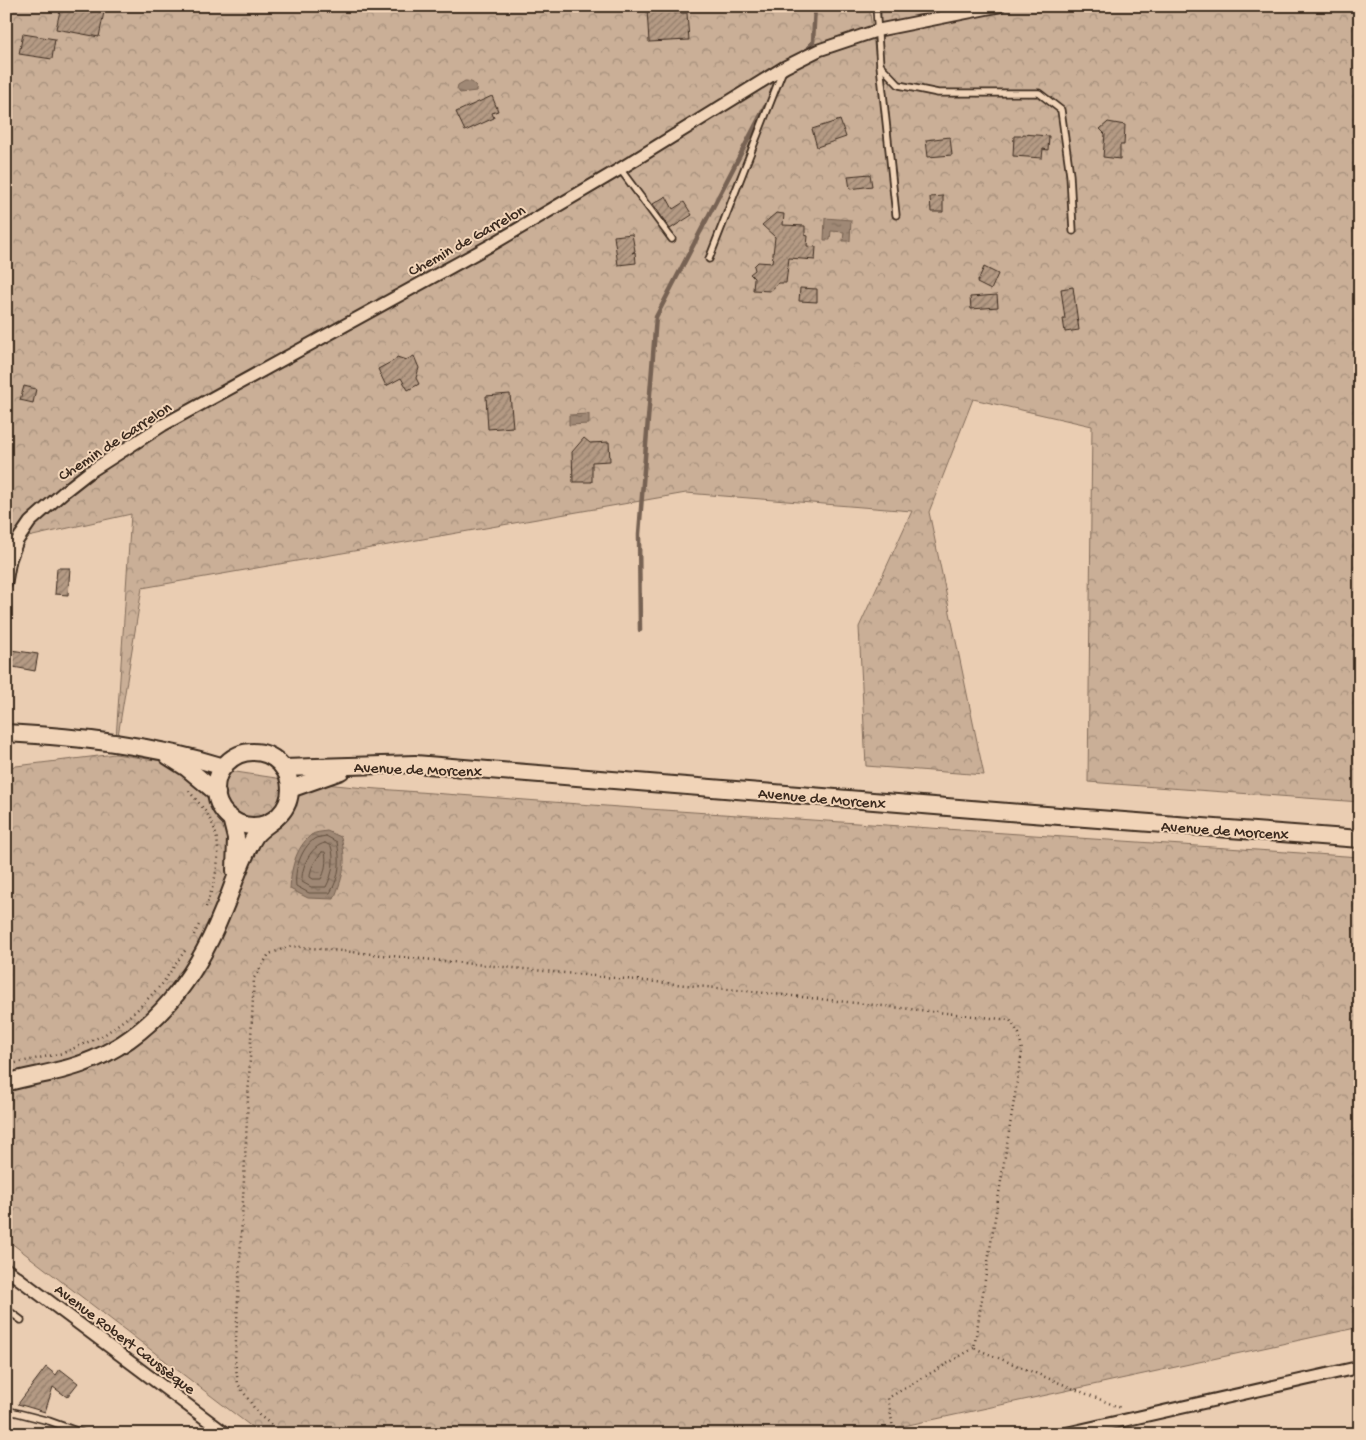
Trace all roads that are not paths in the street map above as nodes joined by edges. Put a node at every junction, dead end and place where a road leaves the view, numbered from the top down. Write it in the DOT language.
graph roads {
  1 [pos="876,6"];
  2 [pos="999,6"];
  3 [pos="879,30"];
  4 [pos="880,64"];
  5 [pos="785,67"];
  6 [pos="620,169"];
  7 [pos="896,214"];
  8 [pos="1073,231"];
  9 [pos="672,239"];
  10 [pos="709,259"];
  11 [pos="6,582"];
  12 [pos="6,733"];
  13 [pos="162,752"];
  14 [pos="358,765"];
  15 [pos="224,767"];
  16 [pos="284,768"];
  17 [pos="290,789"];
  18 [pos="217,793"];
  19 [pos="231,818"];
  20 [pos="275,819"];
  21 [pos="1360,839"];
  22 [pos="235,876"];
  23 [pos="6,1083"];
  24 [pos="6,1269"];
  25 [pos="6,1309"];
  26 [pos="20,1320"];
  27 [pos="1360,1367"];
  28 [pos="6,1410"];
  29 [pos="1078,1432"];
  30 [pos="85,1434"];
  31 [pos="226,1434"];
  32 [pos="1064,1434"];
  1 -- 3 [label="lane"];
  2 -- 3 [label="street, Chemin de Garrelon"];
  3 -- 4 [label="lane"];
  3 -- 5 [label="street, Chemin de Garrelon"];
  4 -- 7 [label="lane"];
  4 -- 8 [label="lane"];
  5 -- 6 [label="street, Chemin de Garrelon"];
  5 -- 10 [label="lane"];
  6 -- 9 [label="lane"];
  6 -- 11 [label="street, Chemin de Garrelon"];
  12 -- 13 [label="main road"];
  13 -- 15 [label="main road"];
  13 -- 18 [label="main road"];
  14 -- 16 [label="main road, Avenue de Morcenx"];
  14 -- 17 [label="main road"];
  14 -- 21 [label="main road, Avenue de Morcenx"];
  15 -- 16 [label="main road"];
  15 -- 18 [label="main road"];
  16 -- 17 [label="main road"];
  17 -- 20 [label="main road"];
  18 -- 19 [label="main road"];
  19 -- 20 [label="main road"];
  19 -- 22 [label="main road"];
  20 -- 22 [label="main road"];
  22 -- 23 [label="main road"];
  24 -- 31 [label="street, Avenue Robert Caussèque"];
  25 -- 26 [label="lane"];
  27 -- 29 [label="street"];
  28 -- 30 [label="lane"];
  29 -- 32 [label="street"];
}
